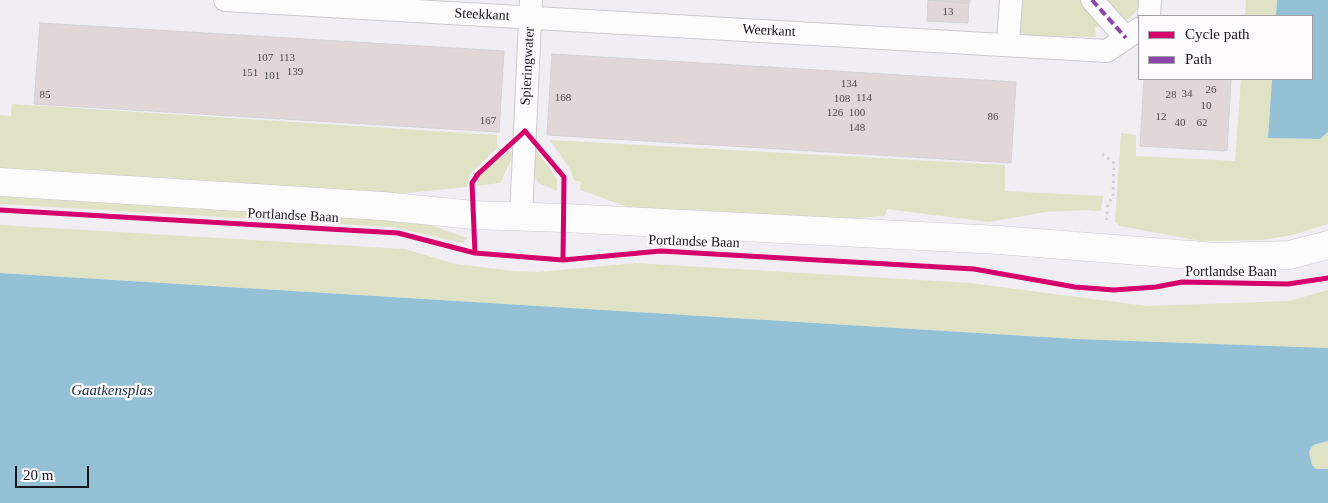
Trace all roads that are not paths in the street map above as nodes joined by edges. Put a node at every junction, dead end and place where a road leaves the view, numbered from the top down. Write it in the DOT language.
graph roads {
  1 [pos="225,0"];
  2 [pos="1011,0"];
  3 [pos="1092,0"];
  4 [pos="1150,0"];
  5 [pos="530,9"];
  6 [pos="1149,15"];
  7 [pos="1133,34"];
  8 [pos="1008,44"];
  9 [pos="0,182"];
  10 [pos="521,217"];
  11 [pos="1328,245"];
  1 -- 5 [label="street, Steekkant"];
  2 -- 8 [label="street"];
  3 -- 7 [label="street"];
  4 -- 6 [label="street"];
  5 -- 8 [label="street, Weerkant"];
  5 -- 10 [label="street, Spieringwater"];
  7 -- 8 [label="street, Weerkant"];
  9 -- 10 [label="street, Portlandse Baan"];
  10 -- 11 [label="street, Portlandse Baan"];
}
